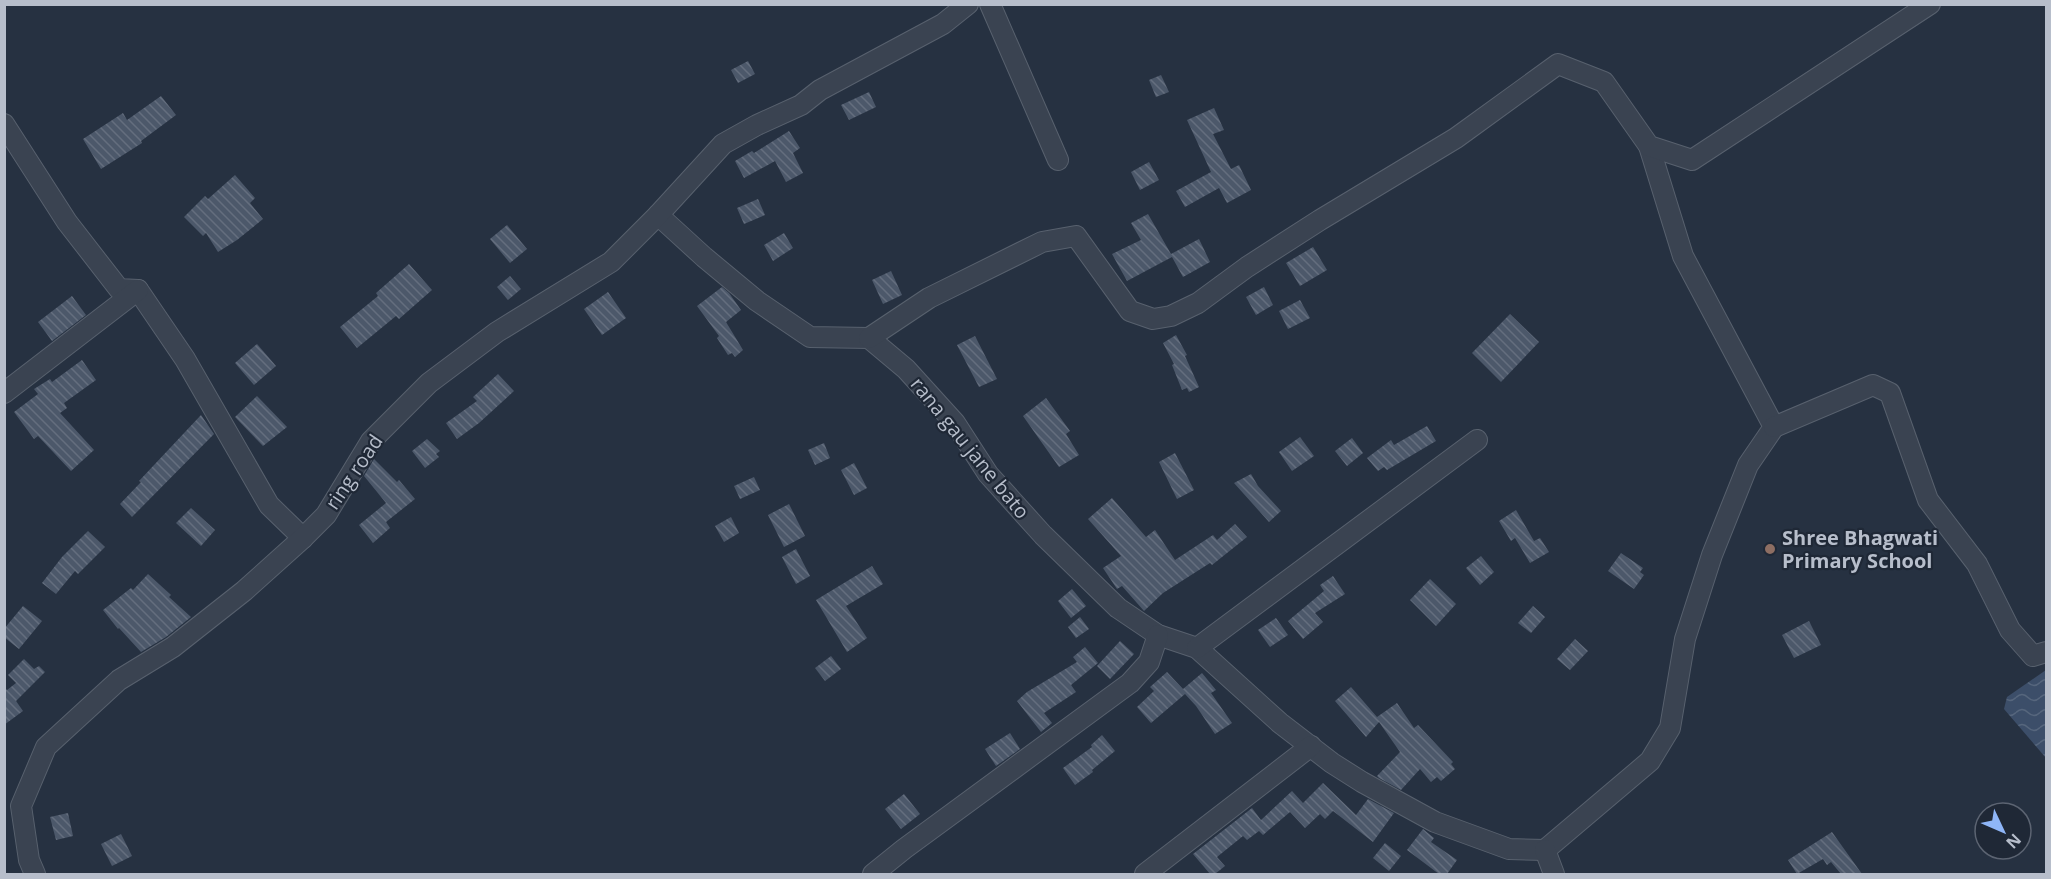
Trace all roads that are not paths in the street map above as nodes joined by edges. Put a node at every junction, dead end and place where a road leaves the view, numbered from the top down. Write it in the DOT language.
graph roads {
  1 [pos="968,4"];
  2 [pos="990,4"];
  3 [pos="1930,4"];
  4 [pos="4,124"];
  5 [pos="1649,146"];
  6 [pos="1058,160"];
  7 [pos="658,215"];
  8 [pos="138,290"];
  9 [pos="869,338"];
  10 [pos="4,393"];
  11 [pos="1774,427"];
  12 [pos="1477,440"];
  13 [pos="303,538"];
  14 [pos="1158,635"];
  15 [pos="1197,648"];
  16 [pos="2046,652"];
  17 [pos="1311,746"];
  18 [pos="1545,849"];
  19 [pos="35,874"];
  20 [pos="873,874"];
  21 [pos="1145,874"];
  22 [pos="1554,874"];
  1 -- 7 [label="street, ring road"];
  2 -- 6 [label="street"];
  3 -- 5 [label="street"];
  4 -- 8 [label="street"];
  5 -- 9 [label="street"];
  5 -- 11 [label="street"];
  7 -- 9 [label="street"];
  7 -- 13 [label="street, ring road"];
  8 -- 10 [label="street"];
  8 -- 13 [label="street"];
  9 -- 14 [label="street, rana gau jane bato"];
  11 -- 16 [label="street"];
  11 -- 18 [label="street"];
  12 -- 15 [label="street"];
  13 -- 19 [label="street, ring road"];
  14 -- 15 [label="street, rana gau jane bato"];
  14 -- 20 [label="street"];
  15 -- 17 [label="street"];
  17 -- 18 [label="street"];
  17 -- 21 [label="street"];
  18 -- 22 [label="street"];
}
